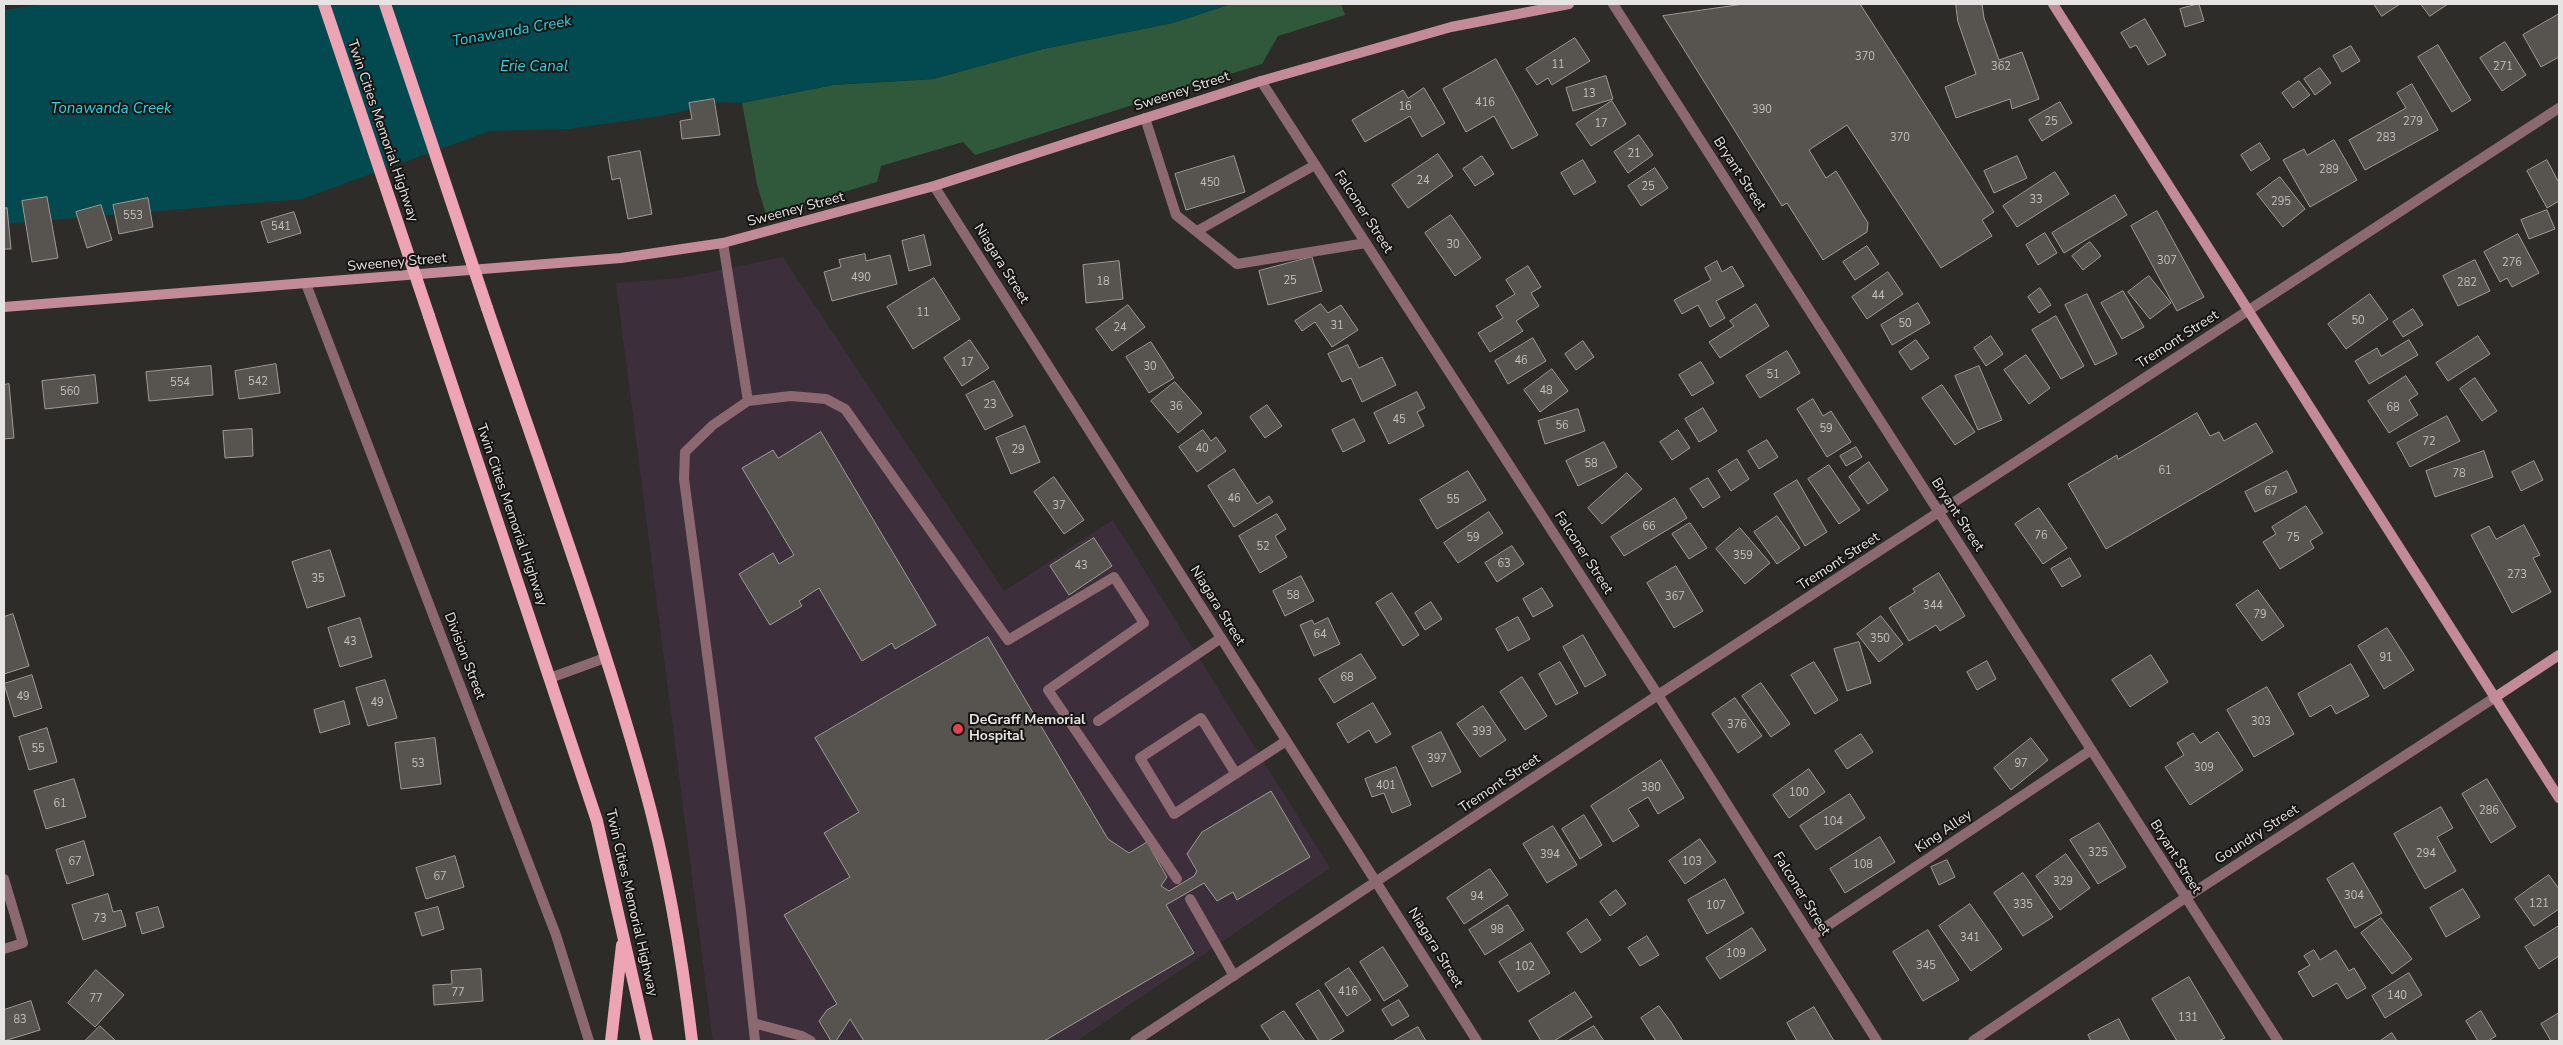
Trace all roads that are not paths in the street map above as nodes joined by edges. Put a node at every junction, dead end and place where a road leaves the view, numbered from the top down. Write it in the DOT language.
graph roads {
  1 [pos="324,4"];
  2 [pos="385,4"];
  3 [pos="1569,4"];
  4 [pos="1613,4"];
  5 [pos="2053,4"];
  6 [pos="1261,81"];
  7 [pos="2559,108"];
  8 [pos="1145,118"];
  9 [pos="1315,164"];
  10 [pos="934,186"];
  11 [pos="1197,232"];
  12 [pos="723,243"];
  13 [pos="1366,243"];
  14 [pos="306,284"];
  15 [pos="4,307"];
  16 [pos="2248,310"];
  17 [pos="748,401"];
  18 [pos="1939,513"];
  19 [pos="1222,638"];
  20 [pos="2559,655"];
  21 [pos="605,658"];
  22 [pos="550,678"];
  23 [pos="1658,695"];
  24 [pos="2494,698"];
  25 [pos="1098,721"];
  26 [pos="1286,741"];
  27 [pos="2091,750"];
  28 [pos="1236,774"];
  29 [pos="2559,798"];
  30 [pos="4,879"];
  31 [pos="1176,879"];
  32 [pos="1377,883"];
  33 [pos="2184,898"];
  34 [pos="1190,899"];
  35 [pos="623,930"];
  36 [pos="1812,936"];
  37 [pos="4,949"];
  38 [pos="1234,976"];
  39 [pos="753,1023"];
  40 [pos="589,1041"];
  41 [pos="611,1041"];
  42 [pos="647,1041"];
  43 [pos="692,1041"];
  44 [pos="755,1041"];
  45 [pos="811,1041"];
  46 [pos="1135,1041"];
  47 [pos="1478,1041"];
  48 [pos="1878,1041"];
  49 [pos="1973,1041"];
  50 [pos="2278,1041"];
  1 -- 22 [label="main road, Twin Cities Memorial Highway, bridge"];
  2 -- 21 [label="main road, bridge"];
  3 -- 6 [label="street, Sweeney Street"];
  4 -- 18 [label="street, Bryant Street"];
  5 -- 16 [label="street"];
  6 -- 8 [label="street, Sweeney Street"];
  6 -- 9 [label="street, Falconer Street"];
  7 -- 16 [label="street, Tremont Street"];
  8 -- 10 [label="street, Sweeney Street"];
  8 -- 11 [label="street"];
  9 -- 11 [label="street"];
  9 -- 13 [label="street, Falconer Street"];
  10 -- 12 [label="street, Sweeney Street"];
  10 -- 19 [label="street, Niagara Street"];
  11 -- 13 [label="street"];
  12 -- 14 [label="street, Sweeney Street"];
  12 -- 17 [label="street"];
  13 -- 23 [label="street, Falconer Street"];
  14 -- 15 [label="street, Sweeney Street"];
  14 -- 40 [label="street, Division Street"];
  16 -- 18 [label="street, Tremont Street"];
  16 -- 24 [label="street"];
  17 -- 31 [label="street"];
  17 -- 39 [label="street"];
  18 -- 23 [label="street, Tremont Street"];
  18 -- 27 [label="street, Bryant Street"];
  19 -- 25 [label="street"];
  19 -- 26 [label="street, Niagara Street"];
  20 -- 24 [label="street, Goundry Street"];
  21 -- 22 [label="street"];
  21 -- 43 [label="main road"];
  22 -- 35 [label="main road, Twin Cities Memorial Highway"];
  23 -- 32 [label="street, Tremont Street"];
  23 -- 36 [label="street, Falconer Street"];
  24 -- 29 [label="street"];
  24 -- 33 [label="street, Goundry Street"];
  26 -- 28 [label="street"];
  26 -- 32 [label="street, Niagara Street"];
  27 -- 33 [label="street, Bryant Street"];
  27 -- 36 [label="street, King Alley"];
  28 -- 28 [label="street"];
  30 -- 37 [label="street"];
  32 -- 38 [label="street, Tremont Street"];
  32 -- 47 [label="street, Niagara Street"];
  33 -- 49 [label="street, Goundry Street"];
  33 -- 50 [label="street, Bryant Street"];
  34 -- 38 [label="street"];
  35 -- 41 [label="main road"];
  35 -- 42 [label="main road, Twin Cities Memorial Highway"];
  36 -- 48 [label="street, Falconer Street"];
  38 -- 46 [label="street, Tremont Street"];
  39 -- 44 [label="street"];
  39 -- 45 [label="street"];
}
